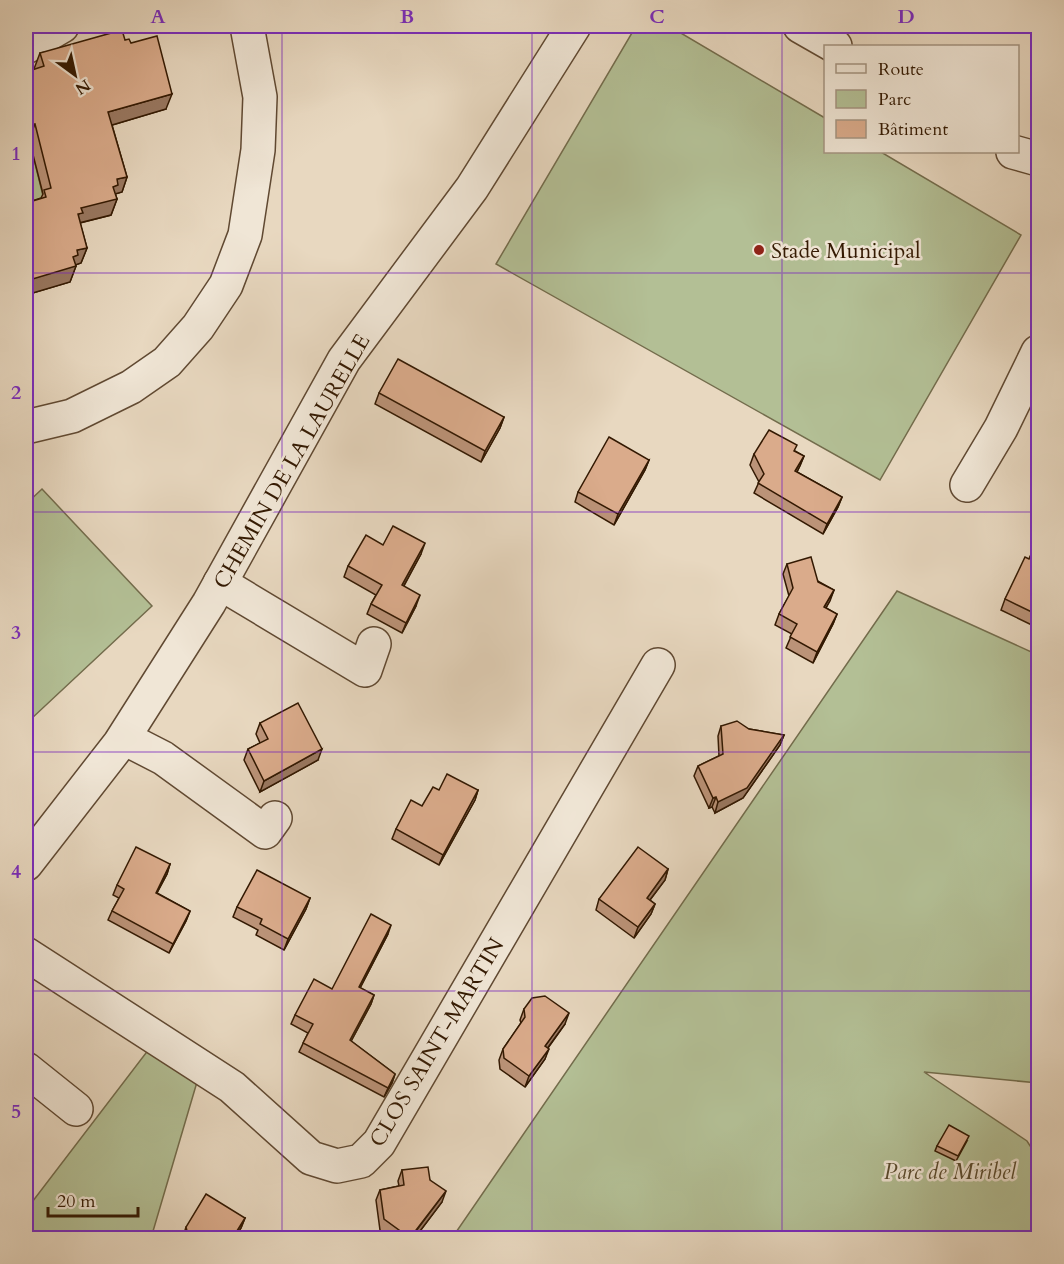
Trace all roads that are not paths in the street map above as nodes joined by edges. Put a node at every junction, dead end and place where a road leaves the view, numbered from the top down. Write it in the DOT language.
graph roads {
  1 [pos="62,26"];
  2 [pos="247,26"];
  3 [pos="574,26"];
  4 [pos="800,26"];
  5 [pos="833,45"];
  6 [pos="26,47"];
  7 [pos="1017,153"];
  8 [pos="1038,159"];
  9 [pos="1038,352"];
  10 [pos="26,428"];
  11 [pos="967,485"];
  12 [pos="220,583"];
  13 [pos="374,644"];
  14 [pos="658,665"];
  15 [pos="124,738"];
  16 [pos="275,818"];
  17 [pos="26,864"];
  18 [pos="26,954"];
  19 [pos="26,1069"];
  20 [pos="76,1109"];
  1 -- 6 [label="street"];
  2 -- 10 [label="street"];
  3 -- 12 [label="street, CHEMIN DE LA LAURELLE"];
  4 -- 5 [label="street"];
  7 -- 8 [label="street"];
  9 -- 11 [label="street"];
  12 -- 13 [label="street"];
  12 -- 15 [label="street, CHEMIN DE LA LAURELLE"];
  14 -- 18 [label="street, CLOS SAINT-MARTIN"];
  15 -- 16 [label="street"];
  15 -- 17 [label="street, CHEMIN DE LA LAURELLE"];
  19 -- 20 [label="street"];
}
